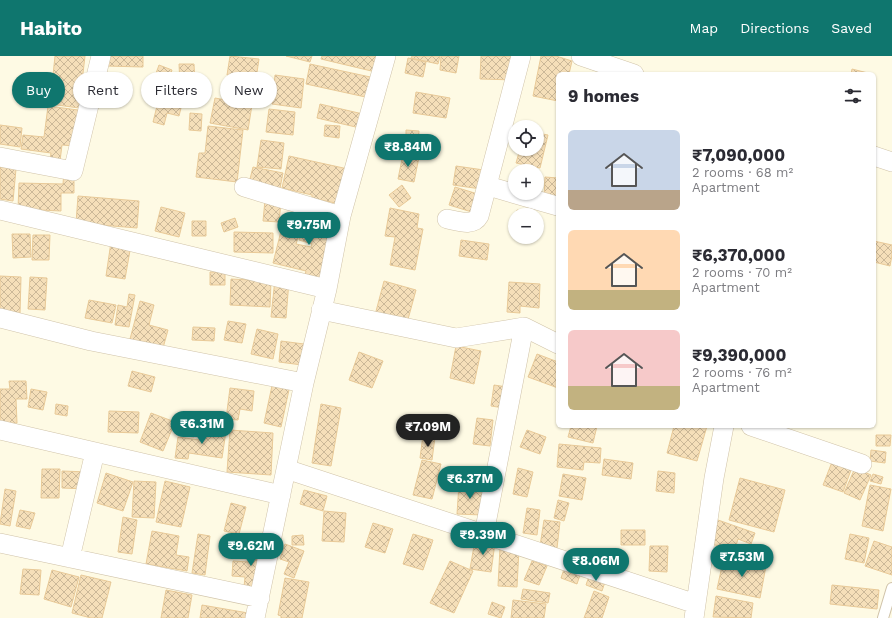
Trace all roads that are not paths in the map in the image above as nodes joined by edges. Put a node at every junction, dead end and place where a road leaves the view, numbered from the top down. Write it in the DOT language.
graph roads {
  1 [pos="101,56"];
  2 [pos="386,56"];
  3 [pos="521,56"];
  4 [pos="582,56"];
  5 [pos="628,72"];
  6 [pos="0,156"];
  7 [pos="876,157"];
  8 [pos="892,162"];
  9 [pos="488,186"];
  10 [pos="244,188"];
  11 [pos="556,206"];
  12 [pos="0,210"];
  13 [pos="342,216"];
  14 [pos="447,219"];
  15 [pos="327,288"];
  16 [pos="321,310"];
  17 [pos="0,318"];
  18 [pos="524,327"];
  19 [pos="556,343"];
  20 [pos="304,383"];
  21 [pos="724,428"];
  22 [pos="757,428"];
  23 [pos="0,430"];
  24 [pos="95,452"];
  25 [pos="862,464"];
  26 [pos="286,469"];
  27 [pos="281,495"];
  28 [pos="484,534"];
  29 [pos="0,542"];
  30 [pos="70,558"];
  31 [pos="892,588"];
  32 [pos="260,598"];
  33 [pos="695,611"];
  34 [pos="256,618"];
  35 [pos="883,618"];
  1 -- 6 [label="street"];
  2 -- 13 [label="street"];
  3 -- 9 [label="street"];
  4 -- 5 [label="street"];
  7 -- 8 [label="street"];
  9 -- 11 [label="street"];
  9 -- 14 [label="street"];
  10 -- 13 [label="street"];
  12 -- 15 [label="street"];
  13 -- 15 [label="street"];
  15 -- 16 [label="street"];
  16 -- 18 [label="street"];
  16 -- 20 [label="street"];
  17 -- 20 [label="street"];
  18 -- 19 [label="street"];
  18 -- 28 [label="street"];
  20 -- 26 [label="street"];
  21 -- 33 [label="street"];
  22 -- 25 [label="street"];
  23 -- 24 [label="street"];
  24 -- 27 [label="street"];
  24 -- 30 [label="street"];
  26 -- 27 [label="street"];
  26 -- 28 [label="street"];
  27 -- 32 [label="street"];
  28 -- 33 [label="street"];
  29 -- 30 [label="street"];
  30 -- 32 [label="street"];
  31 -- 35 [label="lane"];
  32 -- 34 [label="street"];
}
